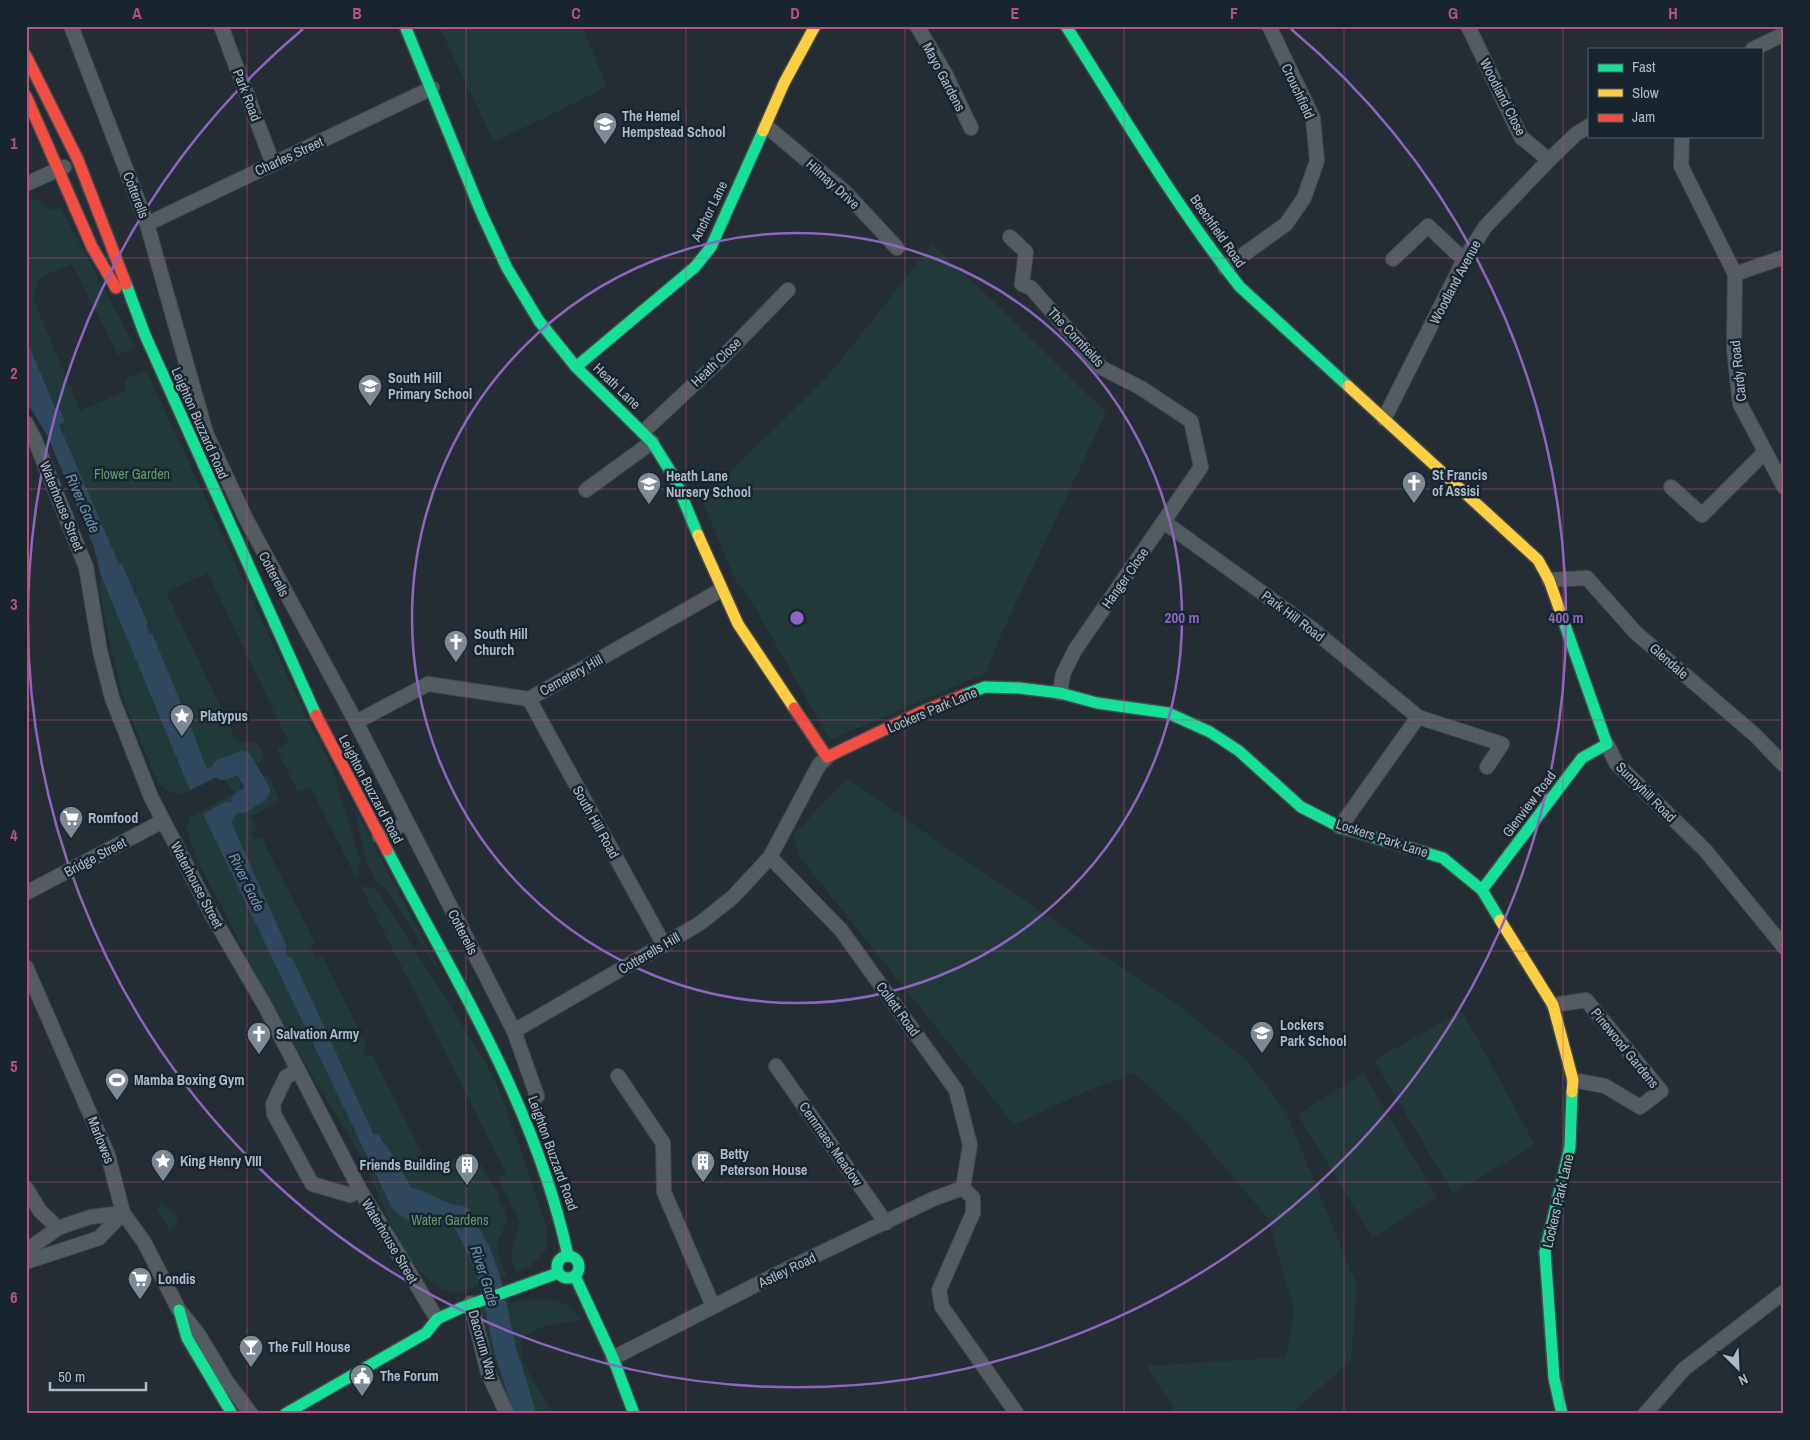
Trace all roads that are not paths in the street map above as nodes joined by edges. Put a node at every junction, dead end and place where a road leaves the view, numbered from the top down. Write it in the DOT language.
graph roads {
  1 [pos="71,26"];
  2 [pos="221,26"];
  3 [pos="405,26"];
  4 [pos="815,26"];
  5 [pos="917,26"];
  6 [pos="1066,26"];
  7 [pos="1270,26"];
  8 [pos="1468,26"];
  9 [pos="1784,34"];
  10 [pos="1755,48"];
  11 [pos="26,56"];
  12 [pos="432,88"];
  13 [pos="26,96"];
  14 [pos="766,126"];
  15 [pos="1588,127"];
  16 [pos="971,128"];
  17 [pos="1682,138"];
  18 [pos="78,160"];
  19 [pos="1549,160"];
  20 [pos="273,164"];
  21 [pos="59,169"];
  22 [pos="26,184"];
  23 [pos="147,224"];
  24 [pos="1010,237"];
  25 [pos="897,248"];
  26 [pos="1784,257"];
  27 [pos="1394,259"];
  28 [pos="1464,260"];
  29 [pos="1224,268"];
  30 [pos="1735,274"];
  31 [pos="788,290"];
  32 [pos="145,335"];
  33 [pos="576,367"];
  34 [pos="1384,419"];
  35 [pos="26,423"];
  36 [pos="648,437"];
  37 [pos="1764,453"];
  38 [pos="1201,466"];
  39 [pos="1671,487"];
  40 [pos="1784,487"];
  41 [pos="586,490"];
  42 [pos="1164,522"];
  43 [pos="1549,580"];
  44 [pos="721,590"];
  45 [pos="1060,693"];
  46 [pos="529,699"];
  47 [pos="1418,717"];
  48 [pos="356,722"];
  49 [pos="1607,744"];
  50 [pos="827,757"];
  51 [pos="1784,765"];
  52 [pos="1487,767"];
  53 [pos="163,821"];
  54 [pos="406,823"];
  55 [pos="1340,826"];
  56 [pos="379,836"];
  57 [pos="770,857"];
  58 [pos="1482,890"];
  59 [pos="26,893"];
  60 [pos="664,945"];
  61 [pos="1784,947"];
  62 [pos="26,967"];
  63 [pos="1553,1005"];
  64 [pos="514,1031"];
  65 [pos="776,1066"];
  66 [pos="297,1071"];
  67 [pos="618,1076"];
  68 [pos="1573,1080"];
  69 [pos="537,1096"];
  70 [pos="26,1188"];
  71 [pos="963,1188"];
  72 [pos="360,1190"];
  73 [pos="123,1213"];
  74 [pos="886,1223"];
  75 [pos="58,1228"];
  76 [pos="26,1251"];
  77 [pos="568,1256"];
  78 [pos="26,1262"];
  79 [pos="558,1272"];
  80 [pos="575,1276"];
  81 [pos="1784,1292"];
  82 [pos="475,1302"];
  83 [pos="713,1306"];
  84 [pos="179,1310"];
  85 [pos="436,1319"];
  86 [pos="613,1358"];
  87 [pos="232,1414"];
  88 [pos="251,1414"];
  89 [pos="285,1414"];
  90 [pos="508,1414"];
  91 [pos="634,1414"];
  92 [pos="1017,1414"];
  93 [pos="1562,1414"];
  94 [pos="1645,1414"];
  1 -- 23 [label="street, Cotterells"];
  2 -- 20 [label="street, Park Road"];
  3 -- 12 [label="street, Heath Lane"];
  4 -- 14 [label="street, Anchor Lane"];
  5 -- 16 [label="street, Mayo Gardens"];
  6 -- 29 [label="street, Beechfield Road"];
  7 -- 29 [label="street, Crouchfield"];
  8 -- 19 [label="street, Woodland Close"];
  9 -- 10 [label="street"];
  11 -- 18 [label="street, Leighton Buzzard Road"];
  12 -- 20 [label="street, Charles Street"];
  12 -- 33 [label="street, Heath Lane"];
  13 -- 21 [label="street, Leighton Buzzard Road"];
  14 -- 25 [label="street, Hilmay Drive"];
  14 -- 33 [label="street, Anchor Lane"];
  15 -- 19 [label="street, Woodland Avenue"];
  17 -- 30 [label="street, Cardy Road"];
  18 -- 21 [label="street"];
  18 -- 32 [label="street, Leighton Buzzard Road"];
  19 -- 28 [label="street, Woodland Avenue"];
  20 -- 23 [label="street, Charles Street"];
  21 -- 22 [label="street"];
  21 -- 32 [label="street, Leighton Buzzard Road"];
  23 -- 48 [label="street, Cotterells"];
  24 -- 38 [label="street, The Cornfields"];
  26 -- 30 [label="street"];
  27 -- 28 [label="street"];
  28 -- 34 [label="street, Woodland Avenue"];
  29 -- 34 [label="street, Beechfield Road"];
  30 -- 37 [label="street, Cardy Road"];
  31 -- 36 [label="street, Heath Close"];
  32 -- 56 [label="street, Leighton Buzzard Road"];
  33 -- 36 [label="street, Heath Lane"];
  34 -- 43 [label="street"];
  35 -- 53 [label="street, Waterhouse Street"];
  36 -- 41 [label="street, Heath Close"];
  36 -- 44 [label="street, Heath Lane"];
  37 -- 39 [label="street"];
  37 -- 40 [label="street, Cardy Road"];
  38 -- 42 [label="street, Hanger Close"];
  42 -- 45 [label="street, Hanger Close"];
  42 -- 47 [label="street, Park Hill Road"];
  43 -- 49 [label="street, Sunnyhill Road"];
  43 -- 51 [label="street, Glendale"];
  44 -- 46 [label="street, Cemetery Hill"];
  44 -- 50 [label="street, Heath Lane"];
  45 -- 50 [label="street, Lockers Park Lane"];
  45 -- 55 [label="street, Lockers Park Lane"];
  46 -- 48 [label="street, Cemetery Hill"];
  46 -- 60 [label="street, South Hill Road"];
  47 -- 52 [label="street, Park Hill Road"];
  47 -- 55 [label="street"];
  48 -- 54 [label="street, Cotterells"];
  49 -- 58 [label="street, Glenview Road"];
  49 -- 61 [label="street, Sunnyhill Road"];
  50 -- 57 [label="street, Lockers Park Lane"];
  53 -- 59 [label="street, Bridge Street"];
  53 -- 66 [label="street, Waterhouse Street"];
  54 -- 56 [label="street"];
  54 -- 64 [label="street, Cotterells"];
  55 -- 58 [label="street, Lockers Park Lane"];
  56 -- 77 [label="street, Leighton Buzzard Road"];
  57 -- 60 [label="street, Cotterells Hill"];
  57 -- 71 [label="street, Collett Road"];
  58 -- 63 [label="street, Lockers Park Lane"];
  60 -- 64 [label="street, Cotterells Hill"];
  62 -- 73 [label="street, Marlowes"];
  63 -- 68 [label="street, Lockers Park Lane"];
  63 -- 68 [label="street, Pinewood Gardens"];
  64 -- 69 [label="street, Cotterells"];
  65 -- 74 [label="street, Cemmaes Meadow"];
  66 -- 72 [label="street, Waterhouse Street"];
  66 -- 72 [label="street"];
  67 -- 83 [label="street"];
  68 -- 93 [label="street, Lockers Park Lane"];
  70 -- 75 [label="street"];
  71 -- 74 [label="street, Astley Road"];
  71 -- 92 [label="street"];
  72 -- 85 [label="street, Waterhouse Street"];
  73 -- 75 [label="street"];
  73 -- 78 [label="street"];
  73 -- 84 [label="street, Marlowes"];
  74 -- 83 [label="street, Astley Road"];
  75 -- 76 [label="street"];
  77 -- 79 [label="street"];
  77 -- 80 [label="street"];
  79 -- 80 [label="street"];
  79 -- 82 [label="street"];
  80 -- 86 [label="street"];
  81 -- 94 [label="street"];
  82 -- 85 [label="street"];
  82 -- 90 [label="street, Dacorum Way"];
  83 -- 86 [label="street, Astley Road"];
  84 -- 87 [label="street, Marlowes"];
  84 -- 88 [label="street, Marlowes"];
  85 -- 89 [label="street"];
  86 -- 91 [label="street"];
}
